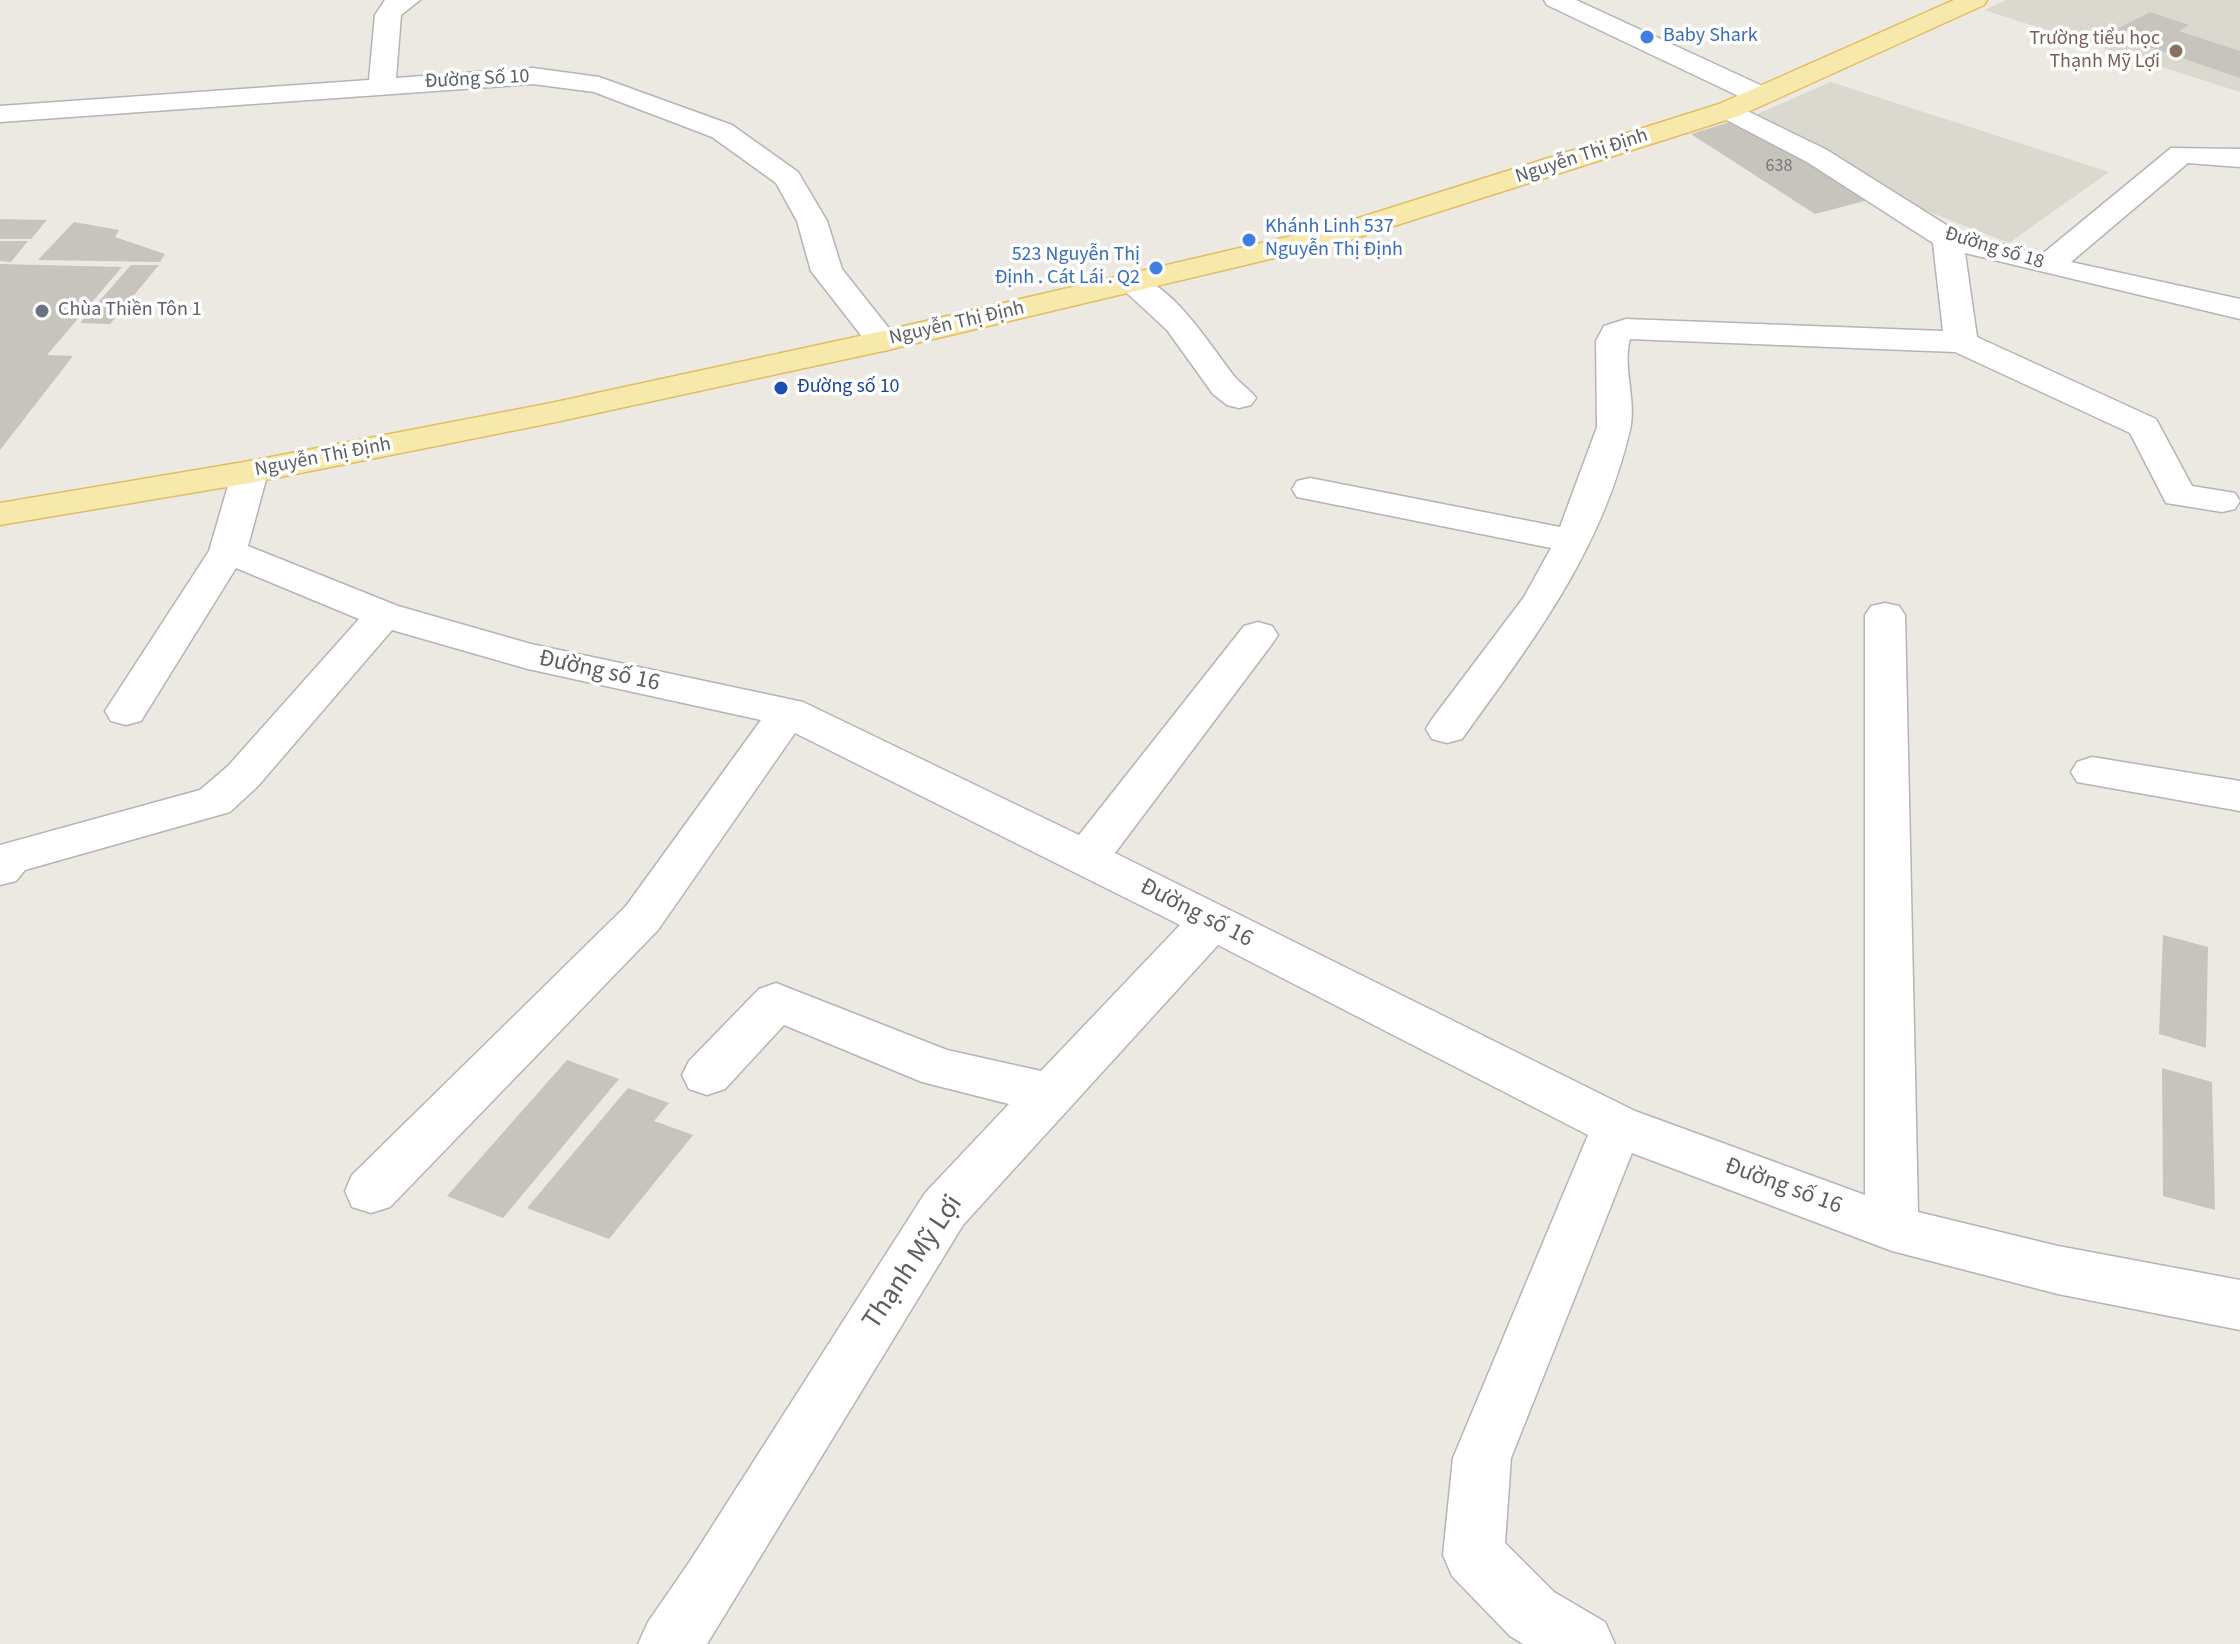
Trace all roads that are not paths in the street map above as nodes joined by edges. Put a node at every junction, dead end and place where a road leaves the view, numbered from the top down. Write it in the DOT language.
graph roads {
  1 [pos="408,0"];
  2 [pos="1556,0"];
  3 [pos="1975,0"];
  4 [pos="382,85"];
  5 [pos="1759,95"];
  6 [pos="1729,110"];
  7 [pos="0,114"];
  8 [pos="2240,158"];
  9 [pos="1948,239"];
  10 [pos="2047,266"];
  11 [pos="1132,283"];
  12 [pos="2240,309"];
  13 [pos="883,341"];
  14 [pos="1961,342"];
  15 [pos="1239,398"];
  16 [pos="250,472"];
  17 [pos="1310,489"];
  18 [pos="2222,501"];
  19 [pos="0,514"];
  20 [pos="1574,541"];
  21 [pos="228,551"];
  22 [pos="384,615"];
  23 [pos="1885,615"];
  24 [pos="1258,635"];
  25 [pos="126,711"];
  26 [pos="788,712"];
  27 [pos="1447,729"];
  28 [pos="2092,772"];
  29 [pos="2240,796"];
  30 [pos="1086,858"];
  31 [pos="0,869"];
  32 [pos="1211,922"];
  33 [pos="707,1075"];
  34 [pos="1051,1094"];
  35 [pos="1617,1126"];
  36 [pos="371,1191"];
  37 [pos="1892,1228"];
  38 [pos="2240,1305"];
  39 [pos="670,1644"];
  40 [pos="1583,1644"];
  1 -- 4 [label="street"];
  2 -- 5 [label="street"];
  3 -- 5 [label="main road, Nguyễn Thị Định"];
  4 -- 7 [label="street, Đường Số 10"];
  4 -- 13 [label="street, Đường Số 10"];
  5 -- 6 [label="main road, Nguyễn Thị Định"];
  6 -- 9 [label="street, Đường số 18"];
  6 -- 11 [label="main road, Nguyễn Thị Định"];
  8 -- 10 [label="street"];
  9 -- 10 [label="street, Đường số 18"];
  9 -- 14 [label="street"];
  10 -- 12 [label="street, Đường số 18"];
  11 -- 13 [label="main road, Nguyễn Thị Định"];
  11 -- 15 [label="street"];
  13 -- 16 [label="main road, Nguyễn Thị Định"];
  14 -- 18 [label="street"];
  14 -- 20 [label="street"];
  16 -- 19 [label="main road, Nguyễn Thị Định"];
  16 -- 21 [label="street"];
  17 -- 20 [label="street"];
  20 -- 27 [label="street"];
  21 -- 22 [label="street, Đường số 16"];
  21 -- 25 [label="street"];
  22 -- 26 [label="street, Đường số 16"];
  22 -- 31 [label="street"];
  23 -- 37 [label="street"];
  24 -- 30 [label="street"];
  26 -- 30 [label="street, Đường số 16"];
  26 -- 36 [label="street"];
  28 -- 29 [label="street"];
  30 -- 32 [label="street, Đường số 16"];
  32 -- 34 [label="street, Thạnh Mỹ Lợi"];
  32 -- 35 [label="street, Đường số 16"];
  33 -- 34 [label="street"];
  34 -- 39 [label="street, Thạnh Mỹ Lợi"];
  35 -- 37 [label="street, Đường số 16"];
  35 -- 40 [label="street"];
  37 -- 38 [label="street, Đường số 16"];
}
